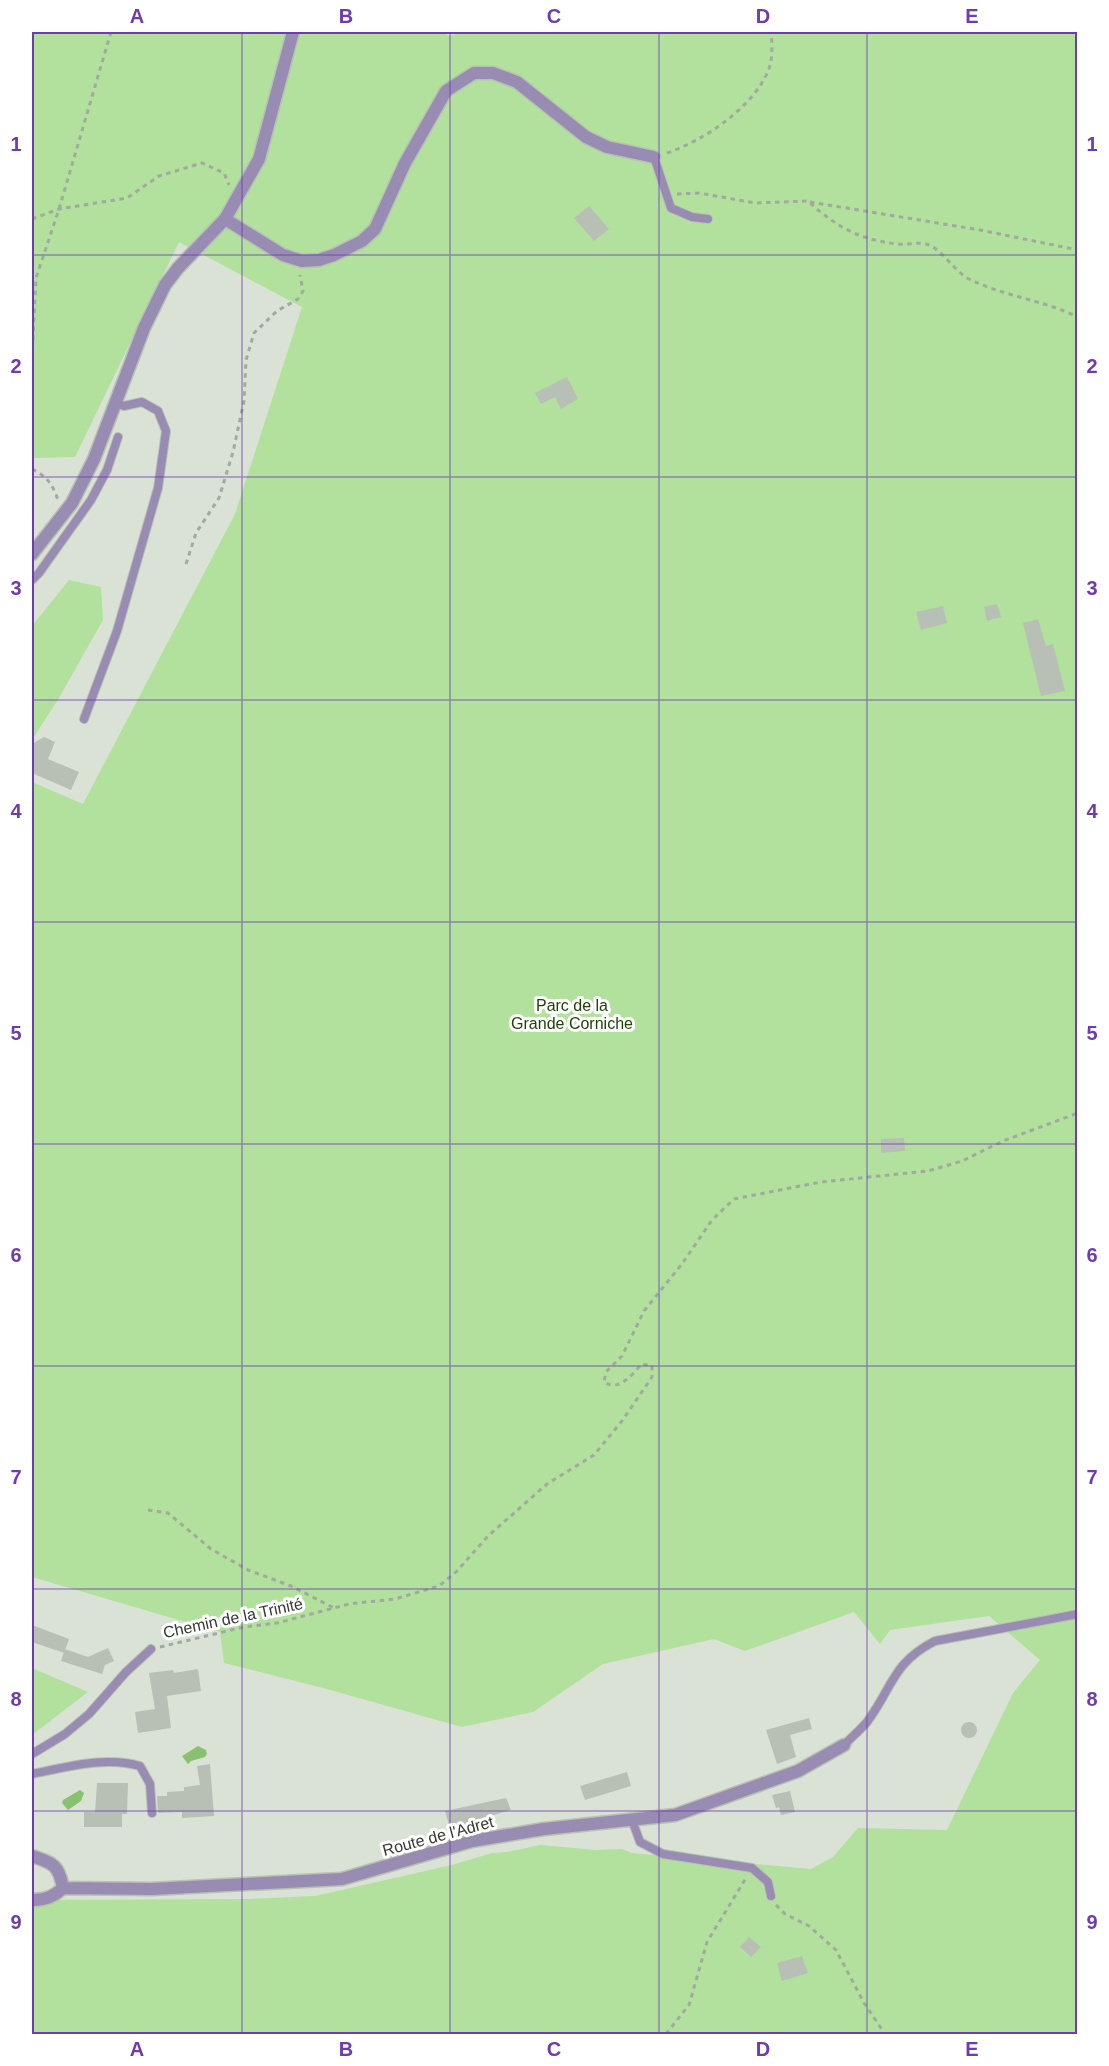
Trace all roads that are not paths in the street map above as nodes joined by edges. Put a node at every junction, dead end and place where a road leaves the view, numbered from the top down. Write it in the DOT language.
graph roads {
  1 [pos="293,32"];
  2 [pos="654,157"];
  3 [pos="225,219"];
  4 [pos="708,219"];
  5 [pos="116,403"];
  6 [pos="118,437"];
  7 [pos="32,554"];
  8 [pos="32,580"];
  9 [pos="84,720"];
  10 [pos="1077,1614"];
  11 [pos="151,1649"];
  12 [pos="844,1745"];
  13 [pos="32,1754"];
  14 [pos="32,1773"];
  15 [pos="152,1813"];
  16 [pos="632,1820"];
  17 [pos="32,1856"];
  18 [pos="63,1888"];
  19 [pos="771,1896"];
  20 [pos="32,1900"];
  1 -- 3 [label="street"];
  2 -- 3 [label="street"];
  2 -- 4 [label="lane"];
  3 -- 5 [label="street"];
  5 -- 7 [label="street"];
  5 -- 9 [label="lane"];
  6 -- 8 [label="lane"];
  10 -- 12 [label="lane"];
  11 -- 13 [label="lane, Chemin de la Trinité"];
  12 -- 16 [label="street, Route de l'Adret"];
  14 -- 15 [label="lane"];
  16 -- 18 [label="street, Route de l'Adret"];
  16 -- 19 [label="lane"];
  17 -- 18 [label="street"];
  18 -- 20 [label="street"];
}
